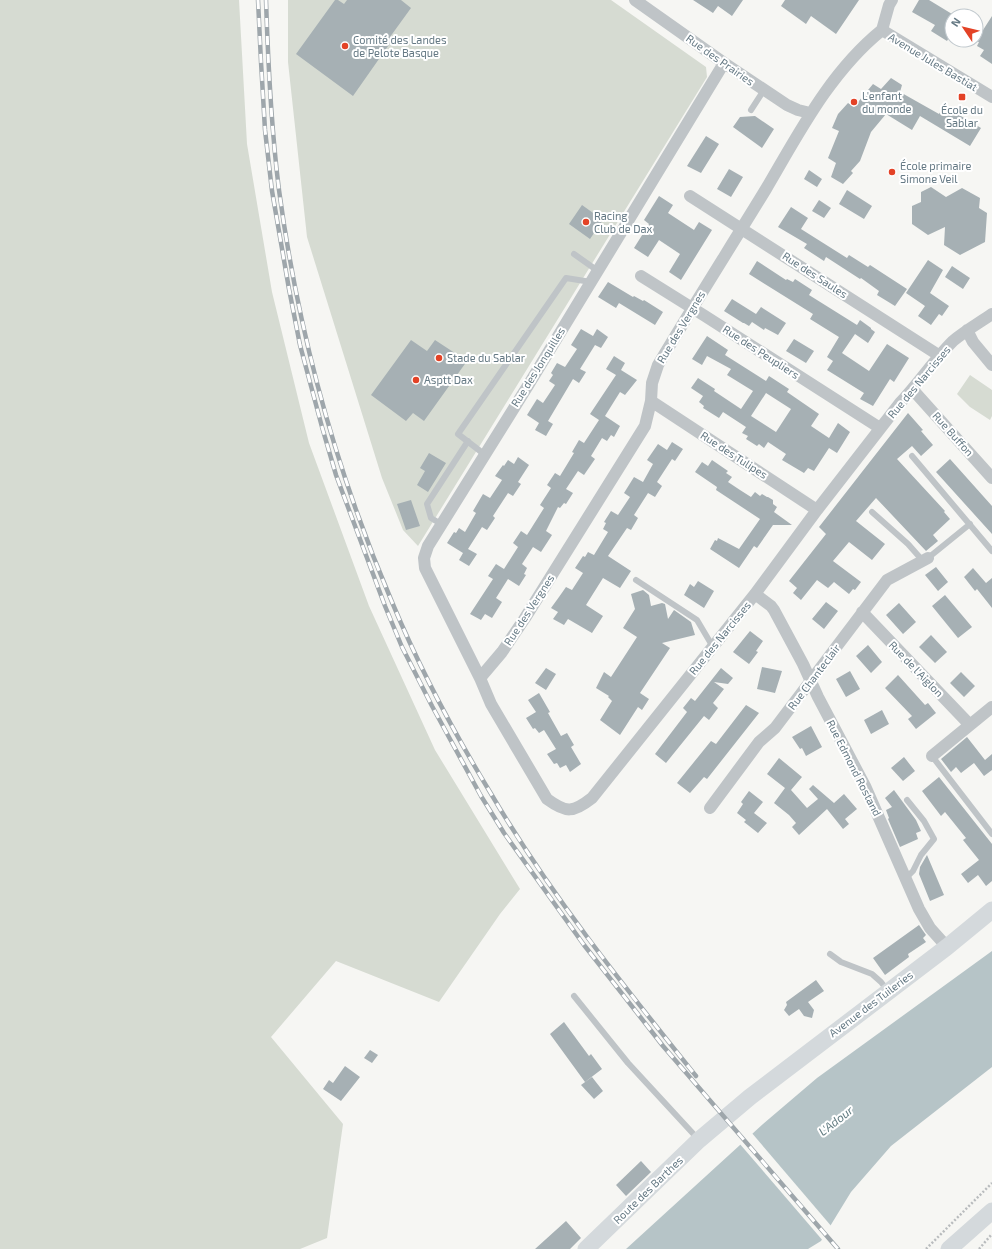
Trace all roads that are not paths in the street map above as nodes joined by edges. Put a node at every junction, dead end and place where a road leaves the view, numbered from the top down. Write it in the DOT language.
graph roads {
  1 [pos="634,0"];
  2 [pos="892,0"];
  3 [pos="882,30"];
  4 [pos="724,63"];
  5 [pos="764,90"];
  6 [pos="992,97"];
  7 [pos="751,110"];
  8 [pos="810,113"];
  9 [pos="690,196"];
  10 [pos="742,228"];
  11 [pos="574,254"];
  12 [pos="598,271"];
  13 [pos="641,276"];
  14 [pos="591,282"];
  15 [pos="692,308"];
  16 [pos="992,314"];
  17 [pos="967,330"];
  18 [pos="940,356"];
  19 [pos="992,365"];
  20 [pos="913,390"];
  21 [pos="651,401"];
  22 [pos="880,428"];
  23 [pos="468,441"];
  24 [pos="484,454"];
  25 [pos="912,456"];
  26 [pos="992,478"];
  27 [pos="817,510"];
  28 [pos="872,512"];
  29 [pos="441,524"];
  30 [pos="970,524"];
  31 [pos="992,551"];
  32 [pos="925,559"];
  33 [pos="636,580"];
  34 [pos="755,594"];
  35 [pos="862,612"];
  36 [pos="713,647"];
  37 [pos="480,678"];
  38 [pos="810,681"];
  39 [pos="992,707"];
  40 [pos="970,725"];
  41 [pos="932,756"];
  42 [pos="907,800"];
  43 [pos="710,808"];
  44 [pos="992,834"];
  45 [pos="906,878"];
  46 [pos="992,910"];
  47 [pos="947,947"];
  48 [pos="830,954"];
  49 [pos="888,991"];
  50 [pos="574,996"];
  51 [pos="704,1136"];
  52 [pos="992,1211"];
  53 [pos="586,1249"];
  54 [pos="949,1249"];
  1 -- 4 [label="street, Rue des Prairies"];
  2 -- 3 [label="street, Avenue Jules Bastiat"];
  3 -- 6 [label="street, Avenue Jules Bastiat"];
  3 -- 8 [label="street, Rue des Vergnes"];
  4 -- 5 [label="street, Rue des Prairies"];
  4 -- 12 [label="street, Rue des Jonquilles"];
  5 -- 7 [label="lane"];
  5 -- 8 [label="street, Rue des Prairies"];
  8 -- 10 [label="street, Rue des Vergnes"];
  9 -- 10 [label="street, Rue des Saules"];
  10 -- 15 [label="street, Rue des Vergnes"];
  10 -- 18 [label="street, Rue des Saules"];
  11 -- 12 [label="lane"];
  12 -- 14 [label="street, Rue des Jonquilles"];
  13 -- 15 [label="street, Rue des Peupliers"];
  14 -- 23 [label="lane"];
  14 -- 24 [label="street, Rue des Jonquilles"];
  15 -- 21 [label="street, Rue des Vergnes"];
  15 -- 22 [label="street, Rue des Peupliers"];
  16 -- 17 [label="street, Rue des Narcisses"];
  17 -- 18 [label="street, Rue des Narcisses"];
  17 -- 19 [label="street"];
  18 -- 20 [label="street, Rue des Narcisses"];
  20 -- 22 [label="street, Rue des Narcisses"];
  20 -- 26 [label="street, Rue Buffon"];
  21 -- 27 [label="street, Rue des Tulipes"];
  21 -- 37 [label="street, Rue des Vergnes"];
  22 -- 27 [label="street, Rue des Narcisses"];
  23 -- 24 [label="lane"];
  23 -- 29 [label="lane"];
  24 -- 29 [label="street, Rue des Jonquilles"];
  25 -- 30 [label="lane"];
  27 -- 34 [label="street, Rue des Narcisses"];
  28 -- 32 [label="lane"];
  29 -- 37 [label="street, Rue des Jonquilles"];
  30 -- 31 [label="lane"];
  30 -- 32 [label="lane"];
  32 -- 35 [label="street, Rue Chanteclair"];
  33 -- 36 [label="lane"];
  34 -- 36 [label="street, Rue des Narcisses"];
  34 -- 38 [label="street, Rue Edmond Rostand"];
  35 -- 38 [label="street, Rue Chanteclair"];
  35 -- 40 [label="street, Rue de l'Aiglon"];
  36 -- 37 [label="street, Rue des Narcisses"];
  38 -- 43 [label="street, Rue Chanteclair"];
  38 -- 45 [label="street, Rue Edmond Rostand"];
  39 -- 40 [label="street"];
  40 -- 41 [label="street"];
  41 -- 44 [label="lane"];
  42 -- 45 [label="lane"];
  45 -- 47 [label="street, Rue Edmond Rostand"];
  46 -- 47 [label="main road, Avenue des Tuileries"];
  47 -- 49 [label="main road, Avenue des Tuileries"];
  48 -- 49 [label="lane"];
  49 -- 51 [label="main road, Avenue des Tuileries"];
  50 -- 51 [label="lane"];
  51 -- 53 [label="main road, Route des Barthes"];
  52 -- 54 [label="main road"];
}
